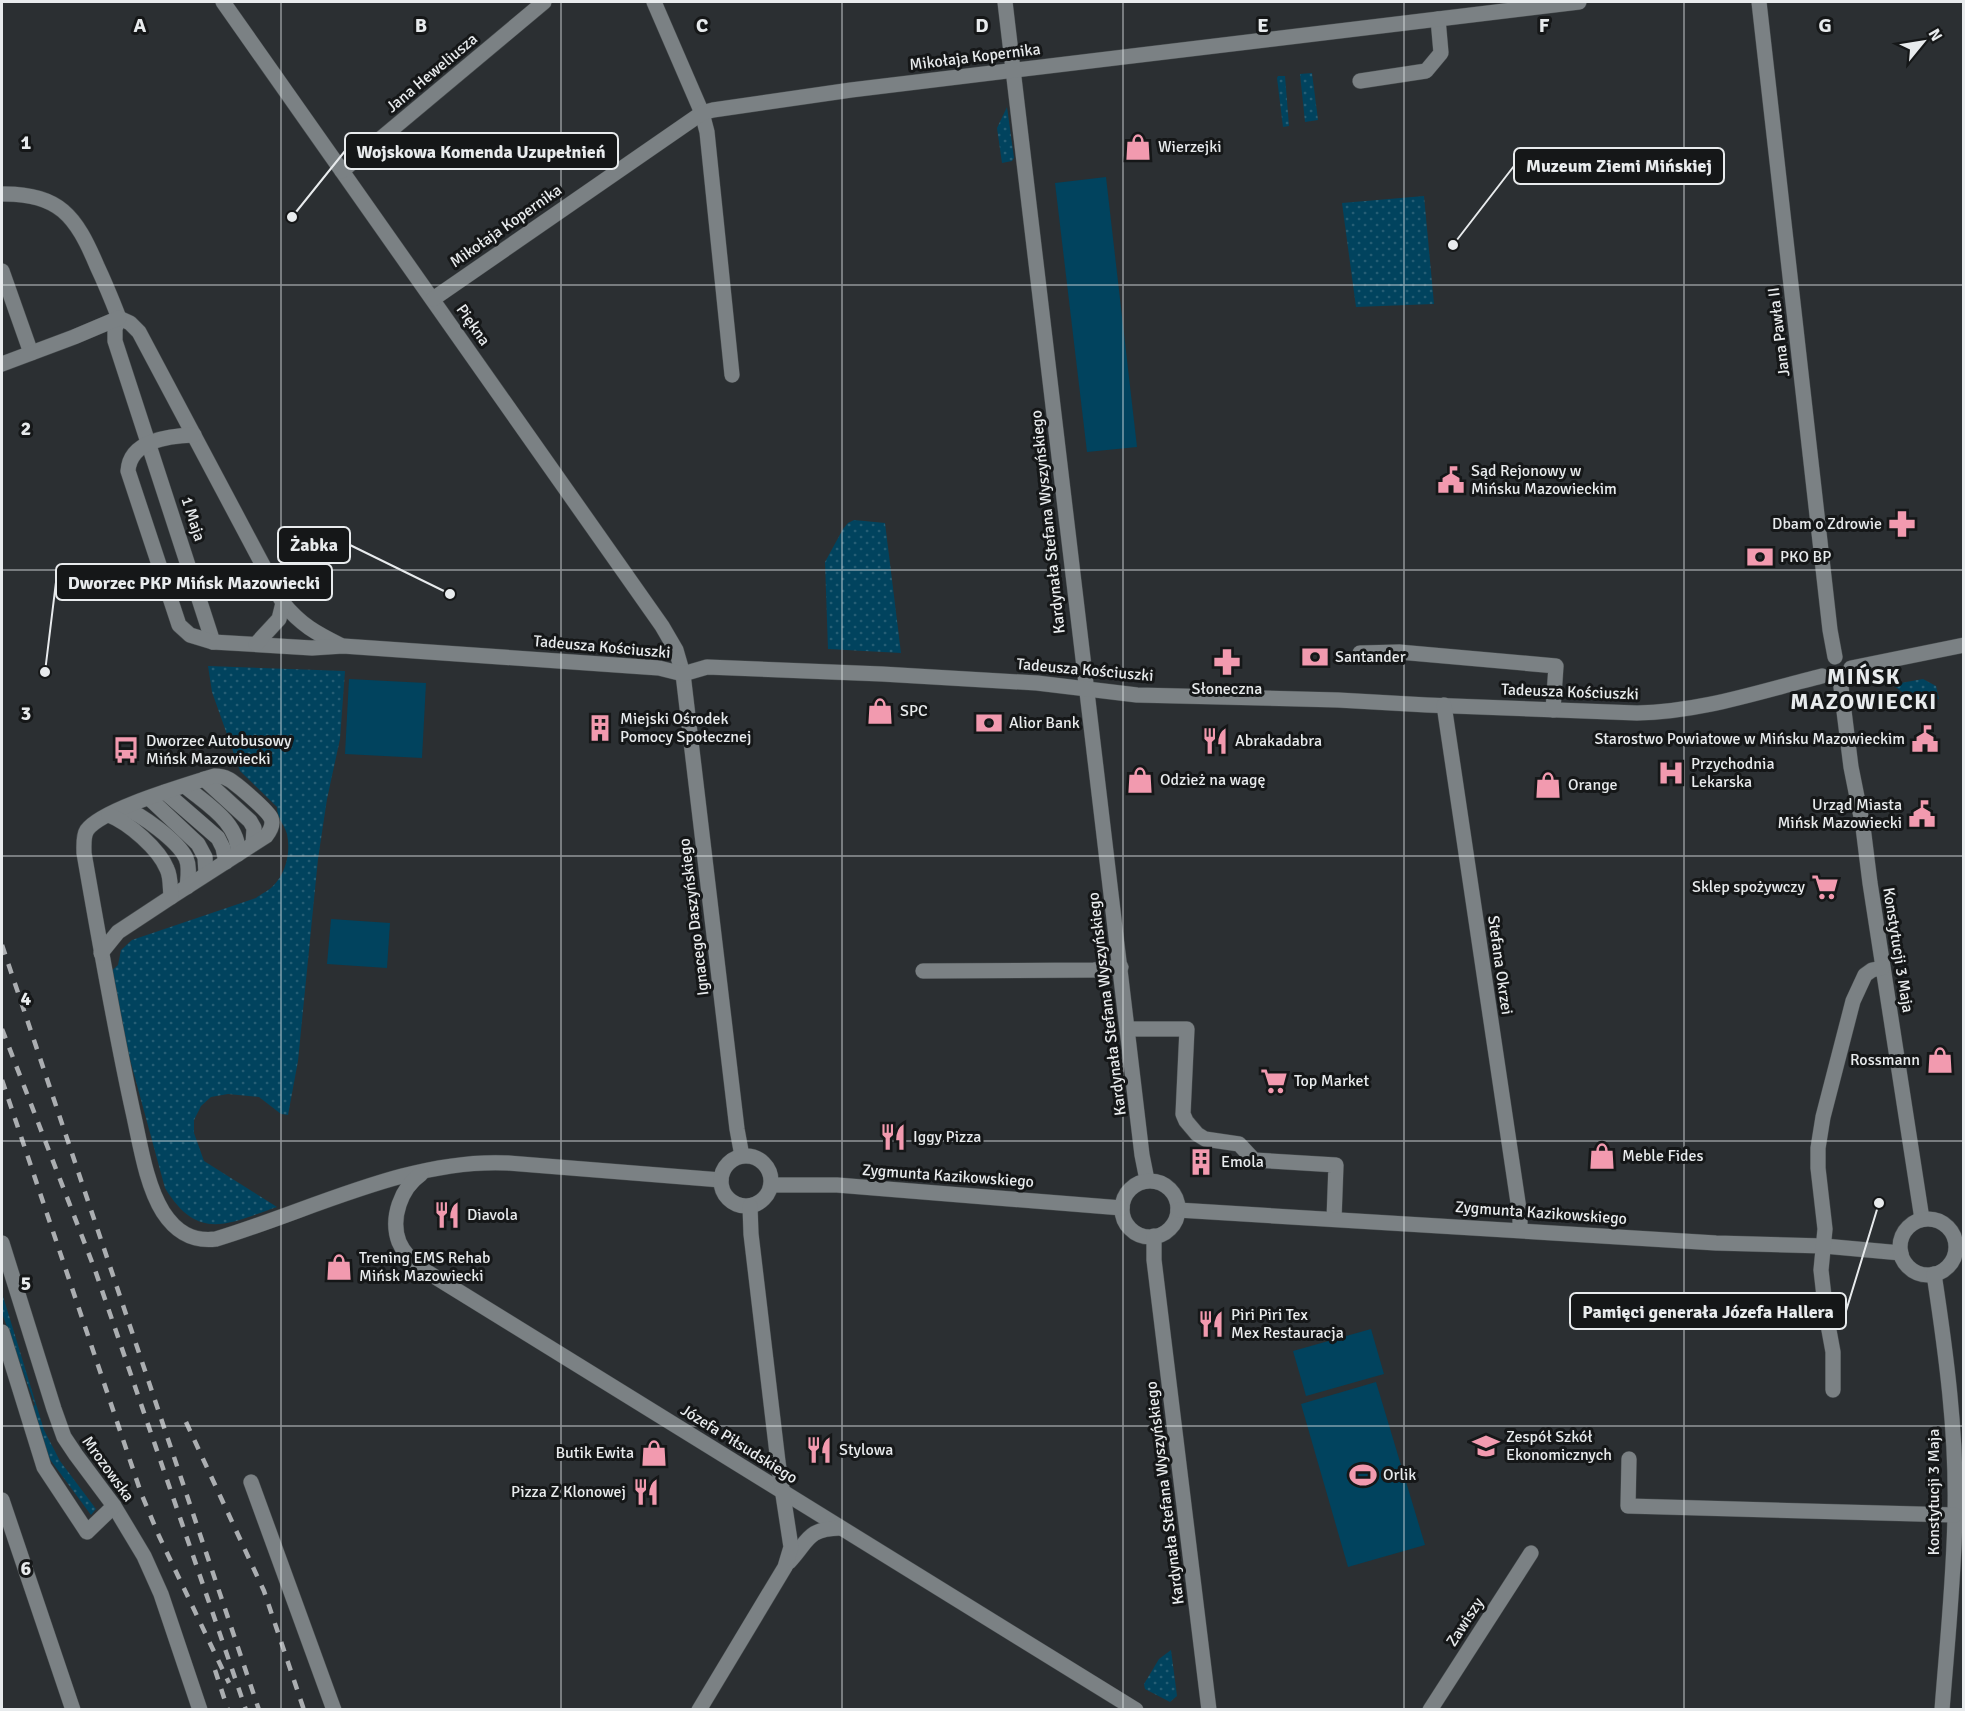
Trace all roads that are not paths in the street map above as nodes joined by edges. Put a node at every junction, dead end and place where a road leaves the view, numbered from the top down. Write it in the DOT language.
graph roads {
  1 [pos="223,2"];
  2 [pos="544,2"];
  3 [pos="654,2"];
  4 [pos="1005,2"];
  5 [pos="1579,2"];
  6 [pos="1759,2"];
  7 [pos="1438,19"];
  8 [pos="1014,69"];
  9 [pos="1360,81"];
  10 [pos="702,113"];
  11 [pos="342,171"];
  12 [pos="2,194"];
  13 [pos="2,271"];
  14 [pos="433,299"];
  15 [pos="119,318"];
  16 [pos="31,353"];
  17 [pos="2,364"];
  18 [pos="732,375"];
  19 [pos="194,435"];
  20 [pos="144,445"];
  21 [pos="283,603"];
  22 [pos="213,642"];
  23 [pos="256,644"];
  24 [pos="1964,645"];
  25 [pos="343,646"];
  26 [pos="1360,653"];
  27 [pos="1835,657"];
  28 [pos="1851,668"];
  29 [pos="683,674"];
  30 [pos="1822,676"];
  31 [pos="1841,687"];
  32 [pos="1088,690"];
  33 [pos="1444,705"];
  34 [pos="1553,710"];
  35 [pos="185,786"];
  36 [pos="165,792"];
  37 [pos="149,798"];
  38 [pos="124,808"];
  39 [pos="109,815"];
  40 [pos="232,858"];
  41 [pos="206,874"];
  42 [pos="187,886"];
  43 [pos="166,900"];
  44 [pos="101,953"];
  45 [pos="1121,967"];
  46 [pos="1882,968"];
  47 [pos="923,971"];
  48 [pos="1128,1029"];
  49 [pos="742,1156"];
  50 [pos="424,1172"];
  51 [pos="721,1180"];
  52 [pos="1147,1180"];
  53 [pos="771,1185"];
  54 [pos="750,1206"];
  55 [pos="1122,1208"];
  56 [pos="1178,1210"];
  57 [pos="1334,1219"];
  58 [pos="1922,1219"];
  59 [pos="1520,1230"];
  60 [pos="1154,1236"];
  61 [pos="1960,1244"];
  62 [pos="1824,1246"];
  63 [pos="3,1250"];
  64 [pos="1901,1253"];
  65 [pos="1934,1274"];
  66 [pos="2,1332"];
  67 [pos="1833,1390"];
  68 [pos="1959,1443"];
  69 [pos="1629,1459"];
  70 [pos="251,1482"];
  71 [pos="782,1491"];
  72 [pos="2,1500"];
  73 [pos="114,1506"];
  74 [pos="1955,1515"];
  75 [pos="840,1528"];
  76 [pos="1531,1553"];
  77 [pos="785,1567"];
  78 [pos="1957,1598"];
  79 [pos="73,1710"];
  80 [pos="200,1710"];
  81 [pos="334,1710"];
  82 [pos="699,1710"];
  83 [pos="1136,1710"];
  84 [pos="1209,1710"];
  85 [pos="1430,1710"];
  86 [pos="1942,1710"];
  1 -- 11 [label="street, Piękna"];
  2 -- 11 [label="street, Jana Heweliusza"];
  3 -- 10 [label="street"];
  4 -- 8 [label="street, Kardynała Stefana Wyszyńskiego"];
  5 -- 7 [label="street, Mikołaja Kopernika"];
  6 -- 27 [label="street, Jana Pawła II"];
  7 -- 8 [label="street, Mikołaja Kopernika"];
  7 -- 9 [label="street"];
  8 -- 10 [label="street, Mikołaja Kopernika"];
  8 -- 32 [label="street, Kardynała Stefana Wyszyńskiego"];
  10 -- 14 [label="street, Mikołaja Kopernika"];
  10 -- 18 [label="street"];
  11 -- 14 [label="street, Piękna"];
  12 -- 15 [label="street, 1 Maja"];
  13 -- 16 [label="street"];
  14 -- 29 [label="street, Piękna"];
  15 -- 16 [label="street"];
  15 -- 19 [label="street, 1 Maja"];
  15 -- 20 [label="street, 1 Maja"];
  16 -- 17 [label="street"];
  19 -- 20 [label="street"];
  19 -- 21 [label="street, 1 Maja"];
  20 -- 22 [label="street, 1 Maja"];
  20 -- 22 [label="street"];
  21 -- 23 [label="street"];
  21 -- 25 [label="street, 1 Maja"];
  22 -- 23 [label="street"];
  23 -- 25 [label="street"];
  24 -- 28 [label="street"];
  25 -- 29 [label="street, Tadeusza Kościuszki"];
  26 -- 34 [label="street"];
  27 -- 28 [label="street"];
  27 -- 30 [label="street"];
  28 -- 31 [label="street"];
  29 -- 32 [label="street, Tadeusza Kościuszki"];
  29 -- 49 [label="street, Ignacego Daszyńskiego"];
  30 -- 31 [label="street"];
  30 -- 34 [label="street, Tadeusza Kościuszki"];
  31 -- 46 [label="street, Konstytucji 3 Maja"];
  32 -- 33 [label="street, Tadeusza Kościuszki"];
  32 -- 45 [label="street, Kardynała Stefana Wyszyńskiego"];
  33 -- 34 [label="street, Tadeusza Kościuszki"];
  33 -- 59 [label="street, Stefana Okrzei"];
  35 -- 36 [label="street"];
  35 -- 40 [label="street"];
  35 -- 40 [label="street"];
  36 -- 37 [label="street"];
  36 -- 40 [label="street"];
  37 -- 38 [label="street"];
  37 -- 41 [label="street"];
  38 -- 39 [label="street"];
  38 -- 42 [label="street"];
  39 -- 43 [label="street"];
  39 -- 44 [label="street"];
  40 -- 41 [label="street"];
  41 -- 42 [label="street"];
  42 -- 43 [label="street"];
  43 -- 44 [label="street"];
  44 -- 50 [label="street"];
  45 -- 47 [label="street"];
  45 -- 48 [label="street, Kardynała Stefana Wyszyńskiego"];
  46 -- 58 [label="street, Konstytucji 3 Maja"];
  46 -- 62 [label="street"];
  48 -- 52 [label="street, Kardynała Stefana Wyszyńskiego"];
  48 -- 57 [label="street"];
  49 -- 51 [label="street"];
  49 -- 53 [label="street"];
  50 -- 51 [label="street"];
  50 -- 71 [label="street, Józefa Piłsudskiego"];
  51 -- 54 [label="street"];
  52 -- 55 [label="street"];
  52 -- 56 [label="street"];
  53 -- 54 [label="street"];
  53 -- 55 [label="street, Zygmunta Kazikowskiego"];
  54 -- 71 [label="street"];
  55 -- 60 [label="street"];
  56 -- 57 [label="street, Zygmunta Kazikowskiego"];
  56 -- 60 [label="street"];
  57 -- 59 [label="street, Zygmunta Kazikowskiego"];
  58 -- 61 [label="street"];
  58 -- 64 [label="street"];
  59 -- 62 [label="street, Zygmunta Kazikowskiego"];
  60 -- 84 [label="street, Kardynała Stefana Wyszyńskiego"];
  61 -- 65 [label="street"];
  62 -- 64 [label="street, Zygmunta Kazikowskiego"];
  62 -- 67 [label="street"];
  63 -- 73 [label="street, Mrozowska"];
  64 -- 65 [label="street"];
  65 -- 68 [label="street, Konstytucji 3 Maja"];
  66 -- 73 [label="street"];
  68 -- 74 [label="street, Konstytucji 3 Maja"];
  69 -- 74 [label="street"];
  70 -- 81 [label="street"];
  71 -- 75 [label="street, Józefa Piłsudskiego"];
  71 -- 77 [label="street"];
  72 -- 79 [label="street"];
  73 -- 80 [label="street, Mrozowska"];
  74 -- 78 [label="street, Konstytucji 3 Maja"];
  75 -- 77 [label="street"];
  75 -- 83 [label="street, Józefa Piłsudskiego"];
  76 -- 85 [label="street, Zawiszy"];
  77 -- 82 [label="street"];
  78 -- 86 [label="street, Konstytucji 3 Maja"];
}
